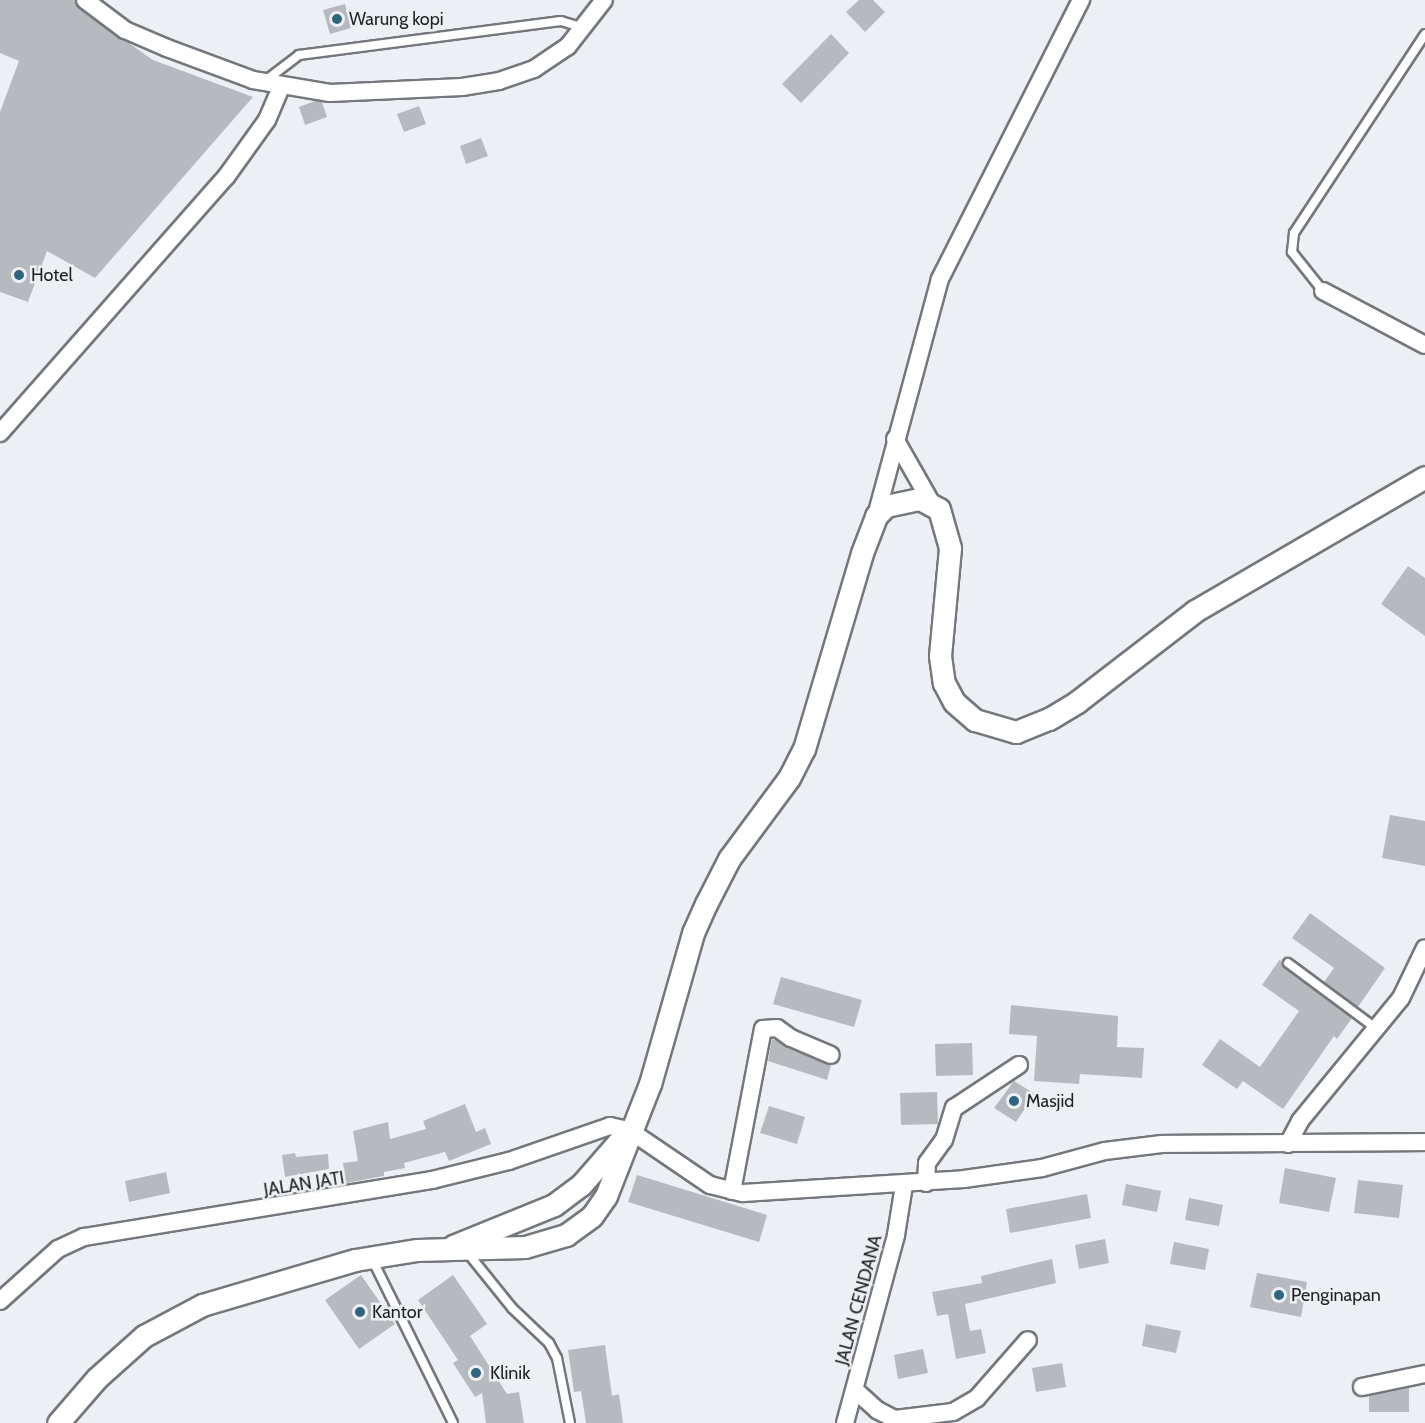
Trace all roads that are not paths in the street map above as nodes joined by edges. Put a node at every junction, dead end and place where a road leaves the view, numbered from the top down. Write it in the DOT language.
graph roads {
  1 [pos="85,0"];
  2 [pos="604,0"];
  3 [pos="1081,0"];
  4 [pos="584,28"];
  5 [pos="1425,34"];
  6 [pos="263,83"];
  7 [pos="281,87"];
  8 [pos="1323,291"];
  9 [pos="1425,345"];
  10 [pos="0,433"];
  11 [pos="895,439"];
  12 [pos="1425,477"];
  13 [pos="931,502"];
  14 [pos="876,516"];
  15 [pos="1425,948"];
  16 [pos="1288,963"];
  17 [pos="1378,1030"];
  18 [pos="831,1055"];
  19 [pos="1019,1065"];
  20 [pos="629,1130"];
  21 [pos="1425,1142"];
  22 [pos="1287,1144"];
  23 [pos="926,1183"];
  24 [pos="904,1185"];
  25 [pos="732,1191"];
  26 [pos="456,1249"];
  27 [pos="371,1257"];
  28 [pos="0,1301"];
  29 [pos="1028,1340"];
  30 [pos="1425,1374"];
  31 [pos="1362,1387"];
  32 [pos="855,1390"];
  33 [pos="58,1423"];
  34 [pos="453,1423"];
  35 [pos="570,1423"];
  36 [pos="845,1423"];
  1 -- 6 [label="street"];
  2 -- 4 [label="street"];
  3 -- 11 [label="street"];
  4 -- 6 [label="lane"];
  4 -- 7 [label="street"];
  5 -- 8 [label="lane"];
  6 -- 7 [label="street"];
  7 -- 10 [label="street"];
  8 -- 9 [label="street"];
  11 -- 13 [label="street"];
  11 -- 14 [label="street"];
  12 -- 13 [label="street"];
  13 -- 14 [label="street"];
  14 -- 20 [label="street"];
  15 -- 17 [label="street"];
  16 -- 17 [label="lane"];
  17 -- 22 [label="street"];
  18 -- 25 [label="street"];
  19 -- 23 [label="street"];
  20 -- 25 [label="street"];
  20 -- 26 [label="street"];
  20 -- 26 [label="street"];
  20 -- 28 [label="street, JALAN JATI"];
  21 -- 22 [label="street"];
  22 -- 23 [label="street"];
  23 -- 24 [label="street"];
  24 -- 25 [label="street"];
  24 -- 32 [label="street, JALAN CENDANA"];
  26 -- 27 [label="street"];
  26 -- 35 [label="lane"];
  27 -- 33 [label="street"];
  27 -- 34 [label="lane"];
  29 -- 32 [label="street"];
  30 -- 31 [label="street"];
  32 -- 36 [label="street, JALAN CENDANA"];
}
